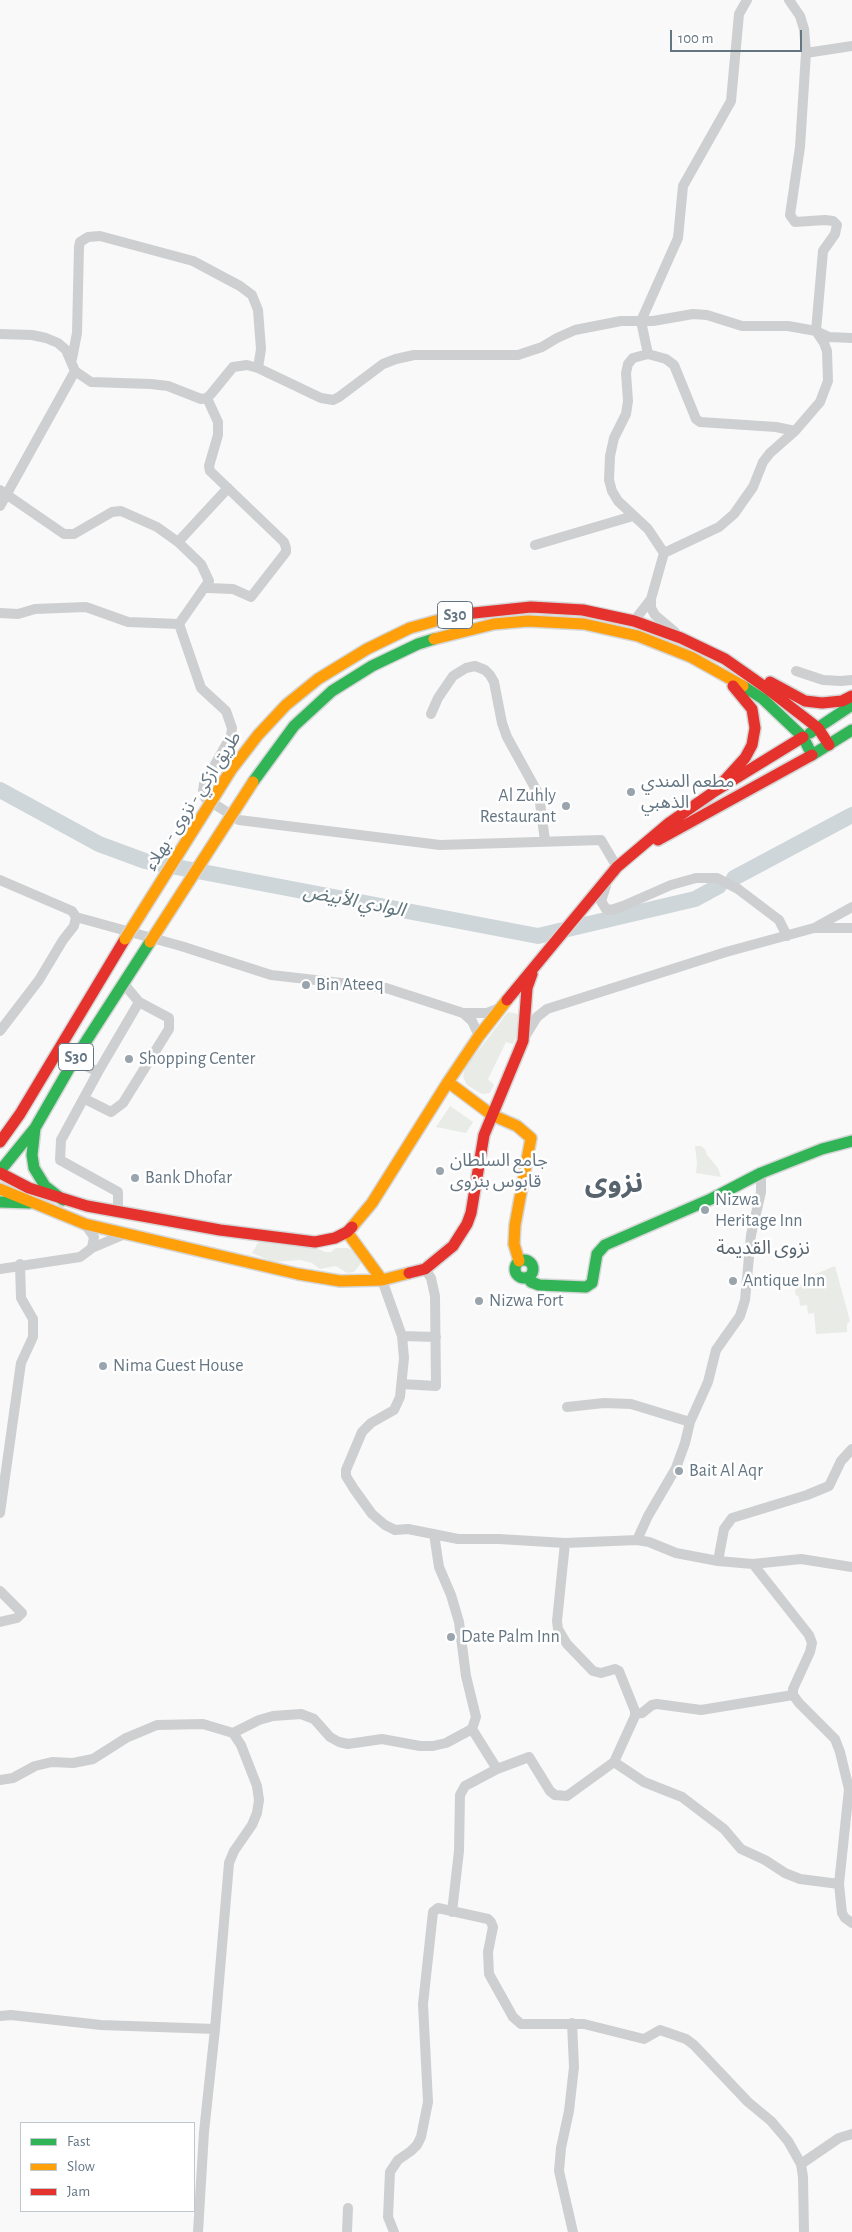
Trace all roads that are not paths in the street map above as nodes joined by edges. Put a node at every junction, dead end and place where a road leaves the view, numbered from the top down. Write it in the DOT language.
graph roads {
  1 [pos="747,0"];
  2 [pos="789,0"];
  3 [pos="852,46"];
  4 [pos="806,53"];
  5 [pos="641,321"];
  6 [pos="816,331"];
  7 [pos="0,334"];
  8 [pos="852,338"];
  9 [pos="648,354"];
  10 [pos="72,359"];
  11 [pos="258,368"];
  12 [pos="75,371"];
  13 [pos="207,398"];
  14 [pos="795,431"];
  15 [pos="228,488"];
  16 [pos="4,492"];
  17 [pos="0,506"];
  18 [pos="633,516"];
  19 [pos="178,542"];
  20 [pos="535,545"];
  21 [pos="664,553"];
  22 [pos="207,588"];
  23 [pos="651,599"];
  24 [pos="0,613"];
  25 [pos="634,621"];
  26 [pos="179,624"];
  27 [pos="681,638"];
  28 [pos="691,657"];
  29 [pos="724,659"];
  30 [pos="796,672"];
  31 [pos="852,680"];
  32 [pos="852,696"];
  33 [pos="852,705"];
  34 [pos="431,714"];
  35 [pos="818,728"];
  36 [pos="852,730"];
  37 [pos="803,737"];
  38 [pos="829,744"];
  39 [pos="812,755"];
  40 [pos="714,791"];
  41 [pos="545,841"];
  42 [pos="633,853"];
  43 [pos="618,867"];
  44 [pos="0,880"];
  45 [pos="852,907"];
  46 [pos="76,917"];
  47 [pos="814,928"];
  48 [pos="852,928"];
  49 [pos="787,936"];
  50 [pos="542,956"];
  51 [pos="124,984"];
  52 [pos="139,1002"];
  53 [pos="500,1008"];
  54 [pos="526,1008"];
  55 [pos="547,1009"];
  56 [pos="463,1013"];
  57 [pos="0,1031"];
  58 [pos="479,1036"];
  59 [pos="522,1041"];
  60 [pos="74,1060"];
  61 [pos="98,1072"];
  62 [pos="448,1082"];
  63 [pos="84,1099"];
  64 [pos="492,1115"];
  65 [pos="35,1128"];
  66 [pos="852,1141"];
  67 [pos="0,1142"];
  68 [pos="0,1172"];
  69 [pos="761,1173"];
  70 [pos="0,1189"];
  71 [pos="63,1200"];
  72 [pos="0,1202"];
  73 [pos="30,1203"];
  74 [pos="118,1212"];
  75 [pos="85,1224"];
  76 [pos="346,1232"];
  77 [pos="126,1234"];
  78 [pos="92,1248"];
  79 [pos="20,1264"];
  80 [pos="0,1269"];
  81 [pos="425,1269"];
  82 [pos="382,1280"];
  83 [pos="402,1336"];
  84 [pos="436,1337"];
  85 [pos="402,1384"];
  86 [pos="567,1407"];
  87 [pos="690,1422"];
  88 [pos="852,1450"];
  89 [pos="0,1513"];
  90 [pos="434,1534"];
  91 [pos="637,1540"];
  92 [pos="565,1543"];
  93 [pos="718,1561"];
  94 [pos="753,1564"];
  95 [pos="852,1567"];
  96 [pos="0,1590"];
  97 [pos="0,1622"];
  98 [pos="793,1695"];
  99 [pos="636,1714"];
  100 [pos="472,1729"];
  101 [pos="234,1733"];
  102 [pos="614,1762"];
  103 [pos="497,1769"];
  104 [pos="0,1780"];
  105 [pos="851,1789"];
  106 [pos="839,1884"];
  107 [pos="452,1912"];
  108 [pos="852,1922"];
  109 [pos="0,2016"];
  110 [pos="572,2023"];
  111 [pos="215,2029"];
  112 [pos="852,2134"];
  113 [pos="800,2164"];
  114 [pos="348,2208"];
  115 [pos="198,2232"];
  116 [pos="347,2232"];
  117 [pos="394,2232"];
  118 [pos="573,2232"];
  119 [pos="804,2232"];
  1 -- 5 [label="street"];
  2 -- 4 [label="street"];
  3 -- 4 [label="street"];
  4 -- 6 [label="street"];
  5 -- 6 [label="street"];
  5 -- 9 [label="street"];
  5 -- 11 [label="street"];
  6 -- 8 [label="street"];
  6 -- 14 [label="street"];
  7 -- 10 [label="street"];
  9 -- 14 [label="street"];
  9 -- 18 [label="street"];
  10 -- 11 [label="street"];
  10 -- 12 [label="street"];
  11 -- 13 [label="street"];
  12 -- 13 [label="street"];
  12 -- 16 [label="street"];
  13 -- 15 [label="street"];
  14 -- 21 [label="street"];
  15 -- 19 [label="street"];
  15 -- 22 [label="street"];
  16 -- 17 [label="street"];
  16 -- 19 [label="street"];
  18 -- 20 [label="street"];
  18 -- 21 [label="street"];
  19 -- 22 [label="street"];
  21 -- 23 [label="street"];
  22 -- 26 [label="street"];
  23 -- 25 [label="street"];
  23 -- 27 [label="street"];
  24 -- 26 [label="street"];
  25 -- 27 [label="main road, طريق ازكي - نزوى - بهلاء / S30"];
  25 -- 67 [label="main road, طريق ازكي - نزوى - بهلاء / S30, bridge"];
  26 -- 41 [label="street"];
  27 -- 29 [label="main road, طريق ازكي - نزوى - بهلاء / S30"];
  28 -- 37 [label="main road, S30"];
  28 -- 40 [label="main road"];
  28 -- 51 [label="main road, S30, bridge"];
  29 -- 32 [label="main road"];
  29 -- 35 [label="main road, طريق ازكي - نزوى - بهلاء / S30"];
  30 -- 31 [label="street"];
  33 -- 35 [label="main road"];
  34 -- 41 [label="street"];
  35 -- 37 [label="main road"];
  35 -- 38 [label="main road, طريق ازكي - نزوى - بهلاء / S30"];
  36 -- 38 [label="main road"];
  37 -- 39 [label="main road, S30"];
  37 -- 40 [label="main road"];
  38 -- 39 [label="main road"];
  39 -- 42 [label="main road"];
  40 -- 42 [label="main road"];
  41 -- 43 [label="street"];
  42 -- 43 [label="main road"];
  43 -- 49 [label="street"];
  43 -- 50 [label="main road"];
  44 -- 46 [label="street"];
  45 -- 47 [label="street"];
  46 -- 56 [label="street"];
  46 -- 57 [label="street"];
  47 -- 48 [label="street"];
  47 -- 49 [label="street"];
  49 -- 55 [label="street"];
  50 -- 53 [label="main road"];
  50 -- 54 [label="main road"];
  51 -- 52 [label="street"];
  51 -- 60 [label="main road, S30"];
  52 -- 61 [label="street"];
  52 -- 63 [label="street"];
  53 -- 54 [label="main road"];
  53 -- 56 [label="street"];
  53 -- 58 [label="main road"];
  54 -- 55 [label="street"];
  54 -- 59 [label="main road"];
  55 -- 59 [label="street"];
  56 -- 58 [label="street"];
  58 -- 62 [label="main road"];
  59 -- 64 [label="main road"];
  60 -- 61 [label="street"];
  60 -- 65 [label="main road, S30"];
  61 -- 63 [label="street"];
  62 -- 64 [label="main road"];
  62 -- 76 [label="main road"];
  63 -- 74 [label="street"];
  64 -- 69 [label="main road"];
  64 -- 81 [label="main road"];
  65 -- 68 [label="main road, S30"];
  65 -- 71 [label="main road"];
  66 -- 69 [label="main road"];
  68 -- 71 [label="main road"];
  69 -- 87 [label="street"];
  70 -- 73 [label="main road"];
  71 -- 74 [label="main road"];
  72 -- 73 [label="main road"];
  73 -- 75 [label="main road"];
  74 -- 76 [label="main road"];
  75 -- 77 [label="main road"];
  75 -- 78 [label="street"];
  76 -- 82 [label="main road"];
  77 -- 78 [label="street"];
  77 -- 82 [label="main road"];
  78 -- 79 [label="street"];
  79 -- 80 [label="street"];
  79 -- 89 [label="street"];
  81 -- 82 [label="main road"];
  81 -- 84 [label="street"];
  82 -- 83 [label="street"];
  83 -- 84 [label="street"];
  83 -- 85 [label="street"];
  84 -- 85 [label="street"];
  85 -- 90 [label="street"];
  86 -- 87 [label="street"];
  87 -- 91 [label="street"];
  88 -- 93 [label="street"];
  90 -- 92 [label="street"];
  90 -- 100 [label="street"];
  91 -- 92 [label="street"];
  91 -- 93 [label="street"];
  92 -- 99 [label="street"];
  93 -- 94 [label="street"];
  94 -- 95 [label="street"];
  94 -- 98 [label="street"];
  96 -- 97 [label="street"];
  98 -- 99 [label="street"];
  98 -- 105 [label="street"];
  99 -- 102 [label="street"];
  100 -- 101 [label="street"];
  100 -- 103 [label="street"];
  101 -- 104 [label="street"];
  101 -- 111 [label="street"];
  102 -- 103 [label="street"];
  102 -- 106 [label="street"];
  103 -- 107 [label="street"];
  105 -- 106 [label="street"];
  106 -- 108 [label="street"];
  107 -- 110 [label="street"];
  107 -- 117 [label="street"];
  109 -- 111 [label="street"];
  110 -- 113 [label="street"];
  110 -- 118 [label="street"];
  111 -- 115 [label="street"];
  112 -- 113 [label="street"];
  113 -- 119 [label="street"];
  114 -- 116 [label="street"];
}
